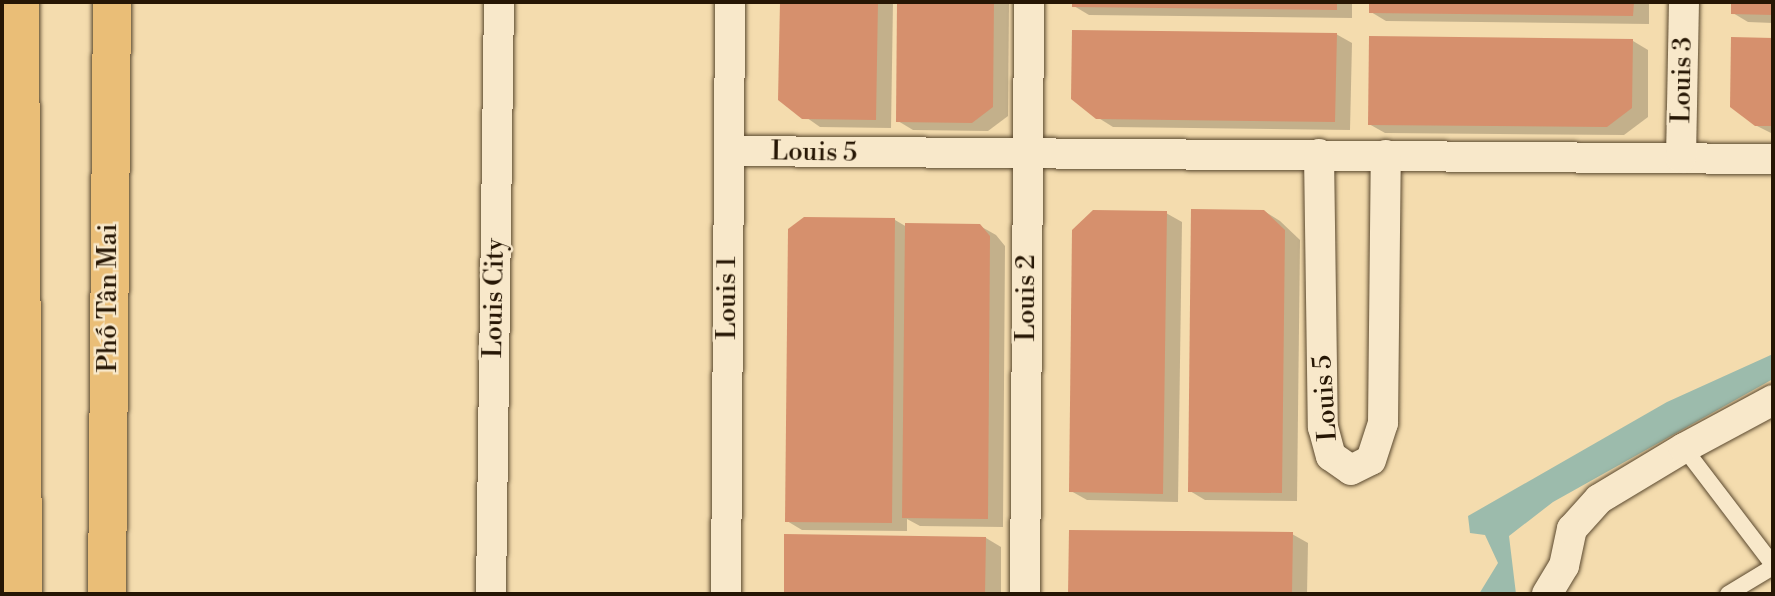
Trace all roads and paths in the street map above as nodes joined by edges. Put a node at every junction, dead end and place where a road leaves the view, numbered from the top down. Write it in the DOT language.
graph roads {
  1 [pos="20,2"];
  2 [pos="111,2"];
  3 [pos="499,2"];
  4 [pos="730,2"];
  5 [pos="1029,2"];
  6 [pos="1684,2"];
  7 [pos="729,151"];
  8 [pos="1319,154"];
  9 [pos="1029,155"];
  10 [pos="1386,155"];
  11 [pos="1681,158"];
  12 [pos="1773,159"];
  13 [pos="12,208"];
  14 [pos="1773,400"];
  15 [pos="1684,447"];
  16 [pos="1773,566"];
  17 [pos="23,594"];
  18 [pos="107,594"];
  19 [pos="491,594"];
  20 [pos="726,594"];
  21 [pos="1025,594"];
  22 [pos="1547,594"];
  23 [pos="1728,594"];
  1 -- 13 [label="main road"];
  2 -- 18 [label="main road, Phố Tân Mai"];
  3 -- 19 [label="street, Louis City"];
  4 -- 7 [label="street, Louis 1"];
  5 -- 9 [label="street, Louis 2"];
  6 -- 11 [label="street, Louis 3"];
  7 -- 9 [label="street, Louis 5"];
  7 -- 20 [label="street, Louis 1"];
  8 -- 9 [label="street, Louis 5"];
  8 -- 10 [label="street, Louis 5"];
  8 -- 10 [label="street, Louis 5"];
  9 -- 21 [label="street, Louis 2"];
  10 -- 11 [label="street, Louis 5"];
  11 -- 12 [label="street, Louis 5"];
  13 -- 17 [label="main road"];
  14 -- 15 [label="street"];
  15 -- 16 [label="lane"];
  15 -- 22 [label="street"];
  16 -- 23 [label="lane"];
}
